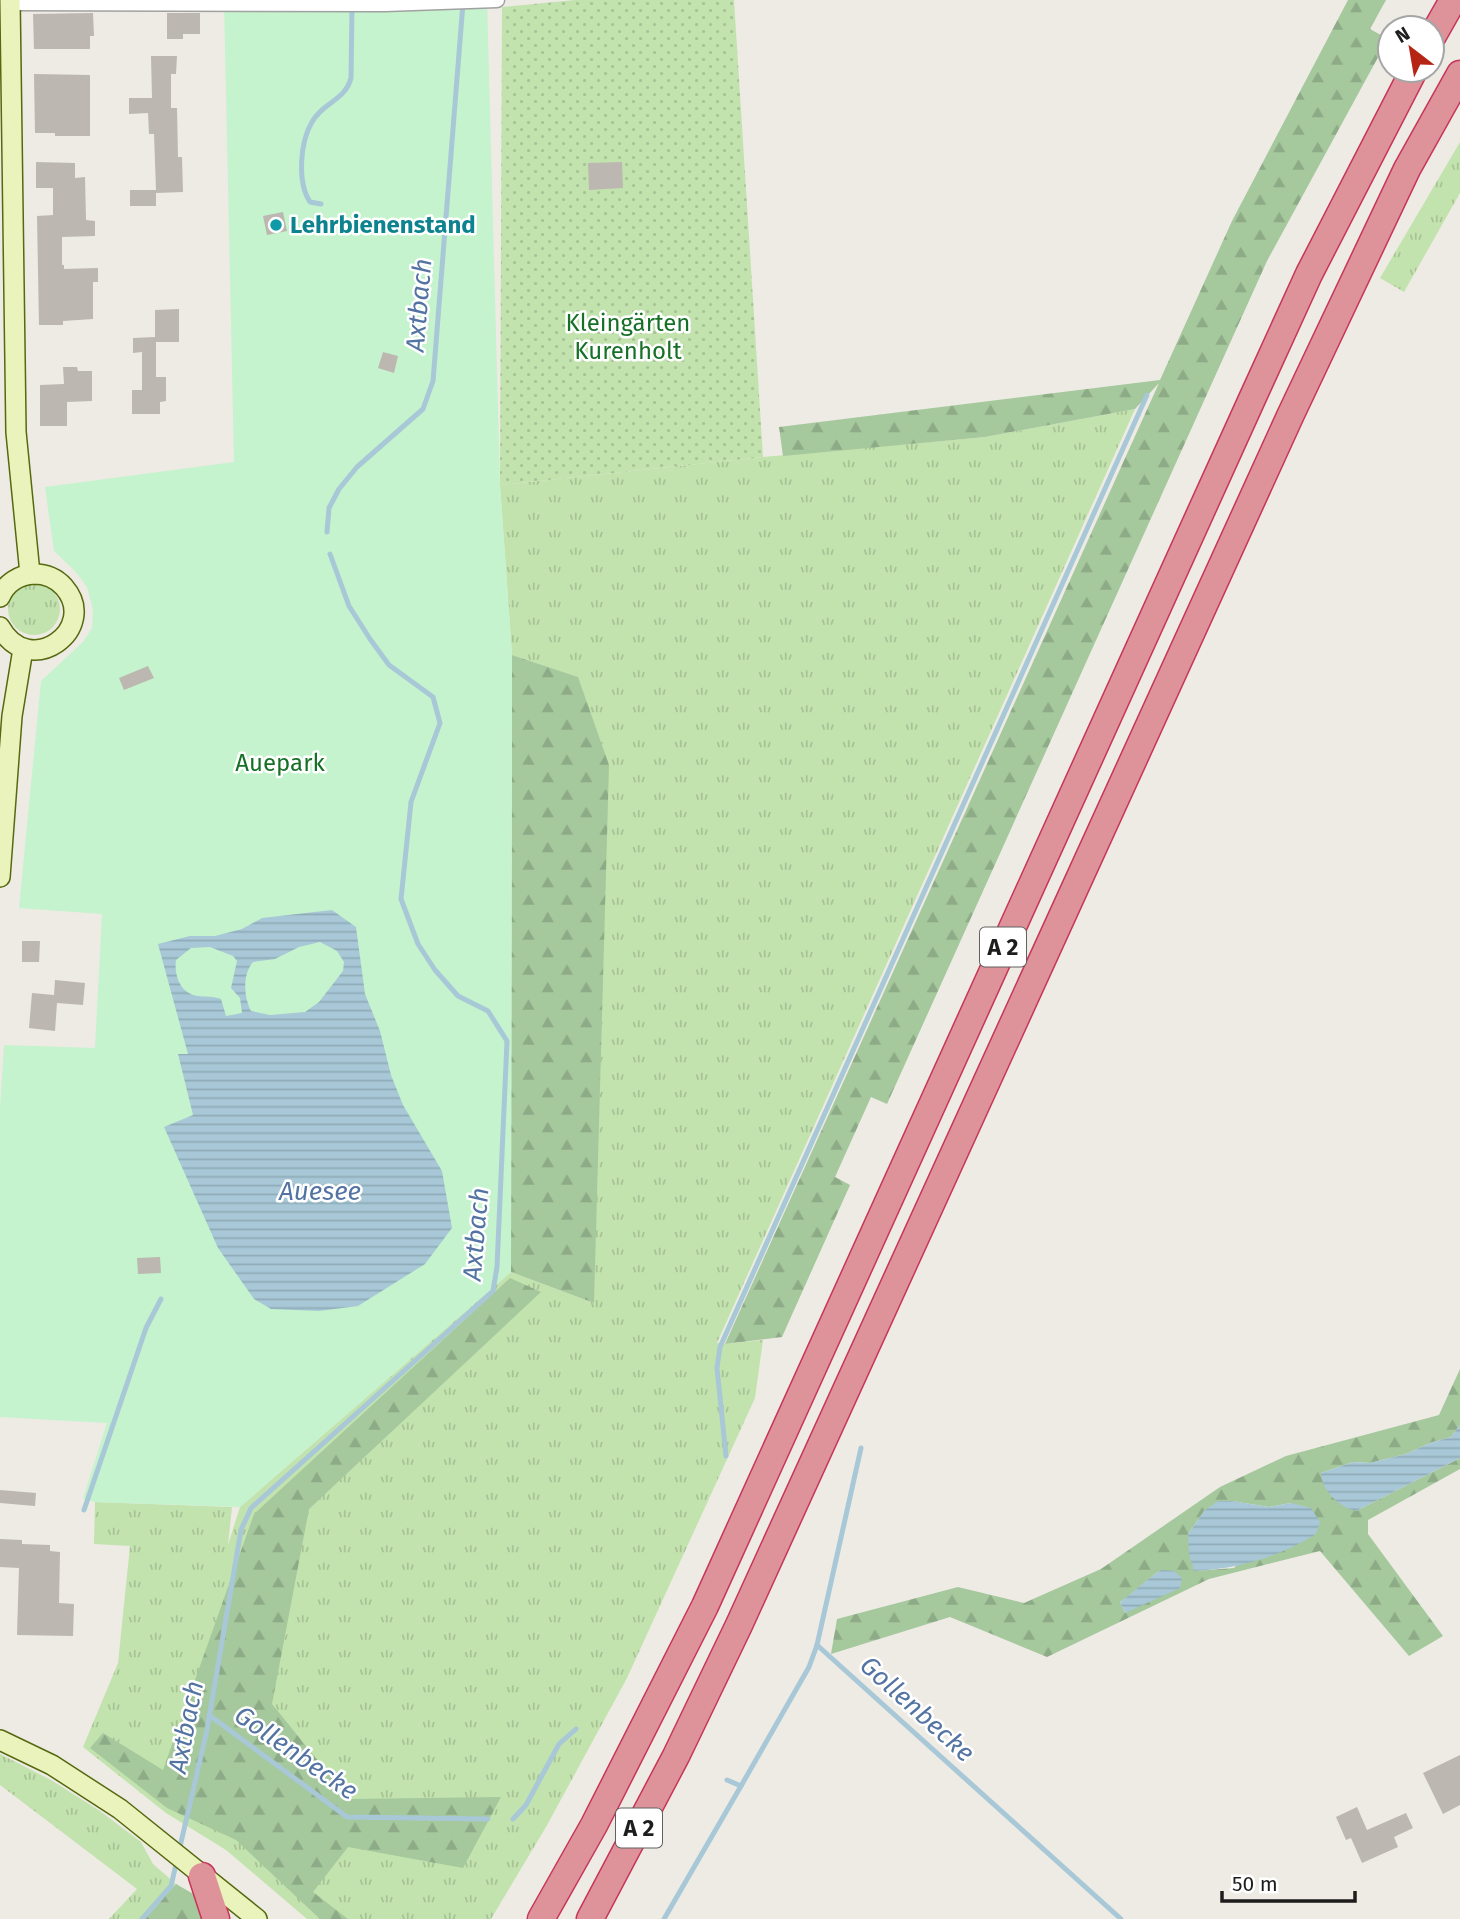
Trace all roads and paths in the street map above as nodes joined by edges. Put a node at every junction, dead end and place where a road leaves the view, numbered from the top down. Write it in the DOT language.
graph roads {
  1 [pos="497,0"];
  2 [pos="10,1"];
  3 [pos="1460,74"];
  4 [pos="1407,84"];
  5 [pos="30,574"];
  6 [pos="0,597"];
  7 [pos="0,627"];
  8 [pos="23,649"];
  9 [pos="0,877"];
  10 [pos="0,1740"];
  11 [pos="196,1870"];
  12 [pos="216,1919"];
  13 [pos="257,1919"];
  14 [pos="541,1919"];
  15 [pos="590,1919"];
  1 -- 2 [label="street"];
  2 -- 5 [label="main road"];
  3 -- 15 [label="highway, A 2"];
  4 -- 14 [label="highway, A 2"];
  5 -- 6 [label="main road"];
  5 -- 8 [label="main road"];
  7 -- 8 [label="main road"];
  8 -- 9 [label="main road"];
  10 -- 11 [label="main road"];
  11 -- 12 [label="highway"];
  11 -- 13 [label="main road"];
}
